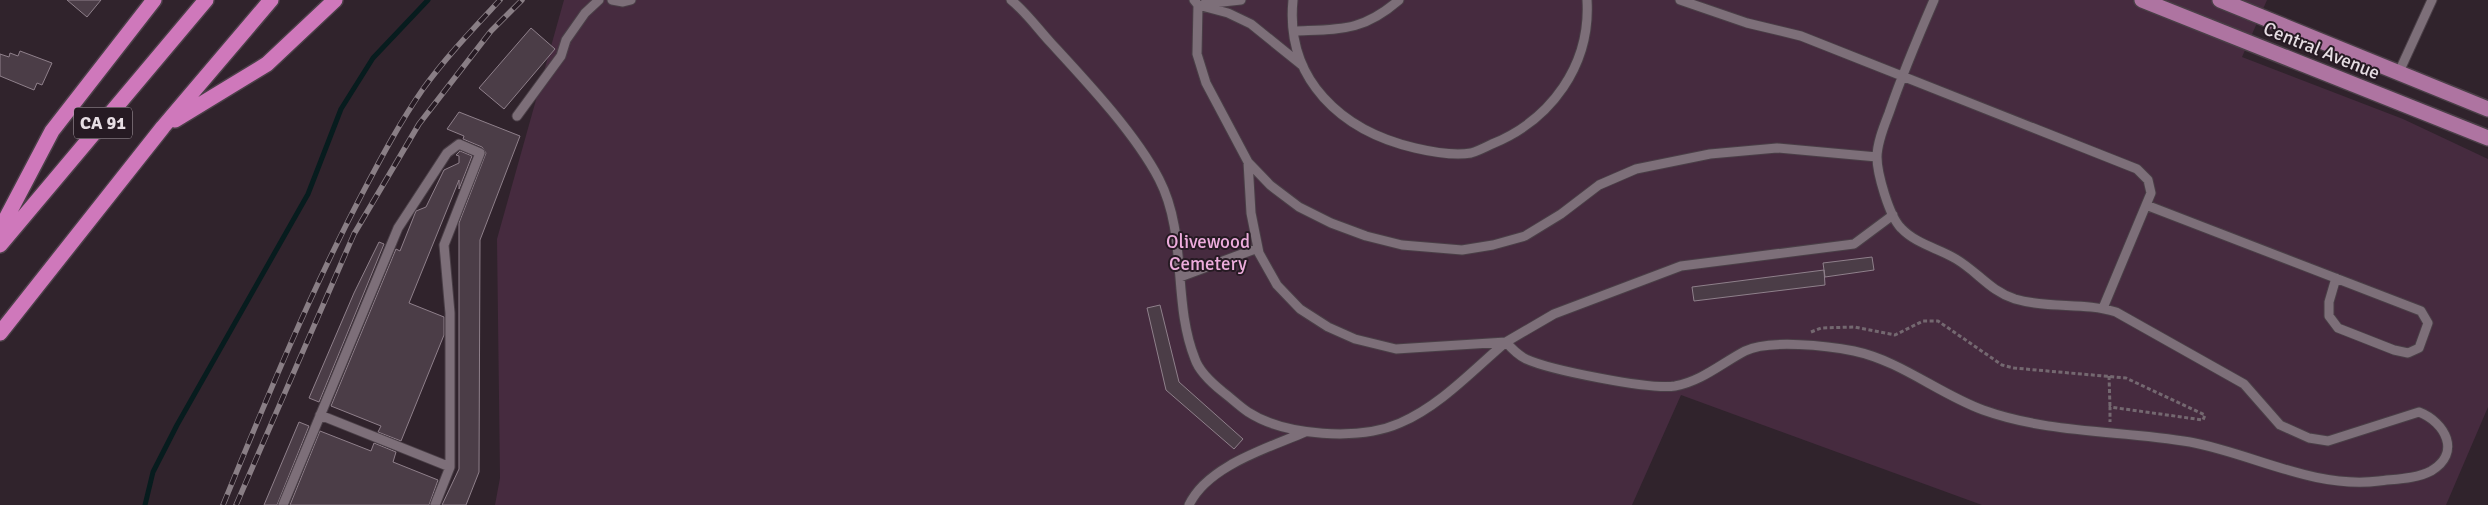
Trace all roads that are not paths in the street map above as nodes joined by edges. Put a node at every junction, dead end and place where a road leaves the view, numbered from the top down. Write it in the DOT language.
graph roads {
  1 [pos="154,0"];
  2 [pos="206,0"];
  3 [pos="271,0"];
  4 [pos="335,0"];
  5 [pos="599,0"];
  6 [pos="612,0"];
  7 [pos="631,0"];
  8 [pos="1011,0"];
  9 [pos="1241,0"];
  10 [pos="1293,0"];
  11 [pos="1399,0"];
  12 [pos="1587,0"];
  13 [pos="1680,0"];
  14 [pos="1934,0"];
  15 [pos="2142,0"];
  16 [pos="2220,0"];
  17 [pos="2432,0"];
  18 [pos="1196,2"];
  19 [pos="1294,31"];
  20 [pos="1303,66"];
  21 [pos="2399,72"];
  22 [pos="1902,76"];
  23 [pos="2488,109"];
  24 [pos="517,116"];
  25 [pos="163,127"];
  26 [pos="2488,138"];
  27 [pos="1877,157"];
  28 [pos="1248,162"];
  29 [pos="2146,205"];
  30 [pos="1893,215"];
  31 [pos="0,230"];
  32 [pos="0,245"];
  33 [pos="1258,248"];
  34 [pos="1180,277"];
  35 [pos="2336,278"];
  36 [pos="2103,308"];
  37 [pos="0,334"];
  38 [pos="1506,342"];
  39 [pos="320,415"];
  40 [pos="1306,432"];
  41 [pos="450,467"];
  42 [pos="283,505"];
  43 [pos="435,505"];
  44 [pos="1189,505"];
  1 -- 31 [label="highway"];
  2 -- 32 [label="highway, CA 91"];
  3 -- 25 [label="highway, CA 91"];
  4 -- 25 [label="highway"];
  5 -- 24 [label="lane"];
  6 -- 7 [label="lane"];
  8 -- 34 [label="lane"];
  9 -- 18 [label="lane"];
  10 -- 19 [label="lane"];
  11 -- 19 [label="lane"];
  12 -- 20 [label="lane"];
  13 -- 22 [label="lane"];
  14 -- 22 [label="lane"];
  15 -- 26 [label="main road, Central Avenue"];
  16 -- 21 [label="main road, Central Avenue"];
  17 -- 21 [label="lane"];
  18 -- 20 [label="lane"];
  18 -- 28 [label="lane"];
  19 -- 20 [label="lane"];
  21 -- 23 [label="main road, Central Avenue"];
  22 -- 27 [label="lane"];
  22 -- 29 [label="lane"];
  25 -- 37 [label="highway, CA 91"];
  27 -- 28 [label="lane"];
  27 -- 30 [label="lane"];
  28 -- 33 [label="lane"];
  29 -- 35 [label="lane"];
  29 -- 36 [label="lane"];
  30 -- 36 [label="lane"];
  30 -- 38 [label="lane"];
  33 -- 34 [label="lane"];
  33 -- 38 [label="lane"];
  34 -- 40 [label="lane"];
  35 -- 35 [label="lane"];
  36 -- 38 [label="lane"];
  38 -- 40 [label="lane"];
  39 -- 41 [label="lane"];
  39 -- 41 [label="lane"];
  39 -- 42 [label="lane"];
  40 -- 44 [label="lane"];
  41 -- 43 [label="lane"];
}
